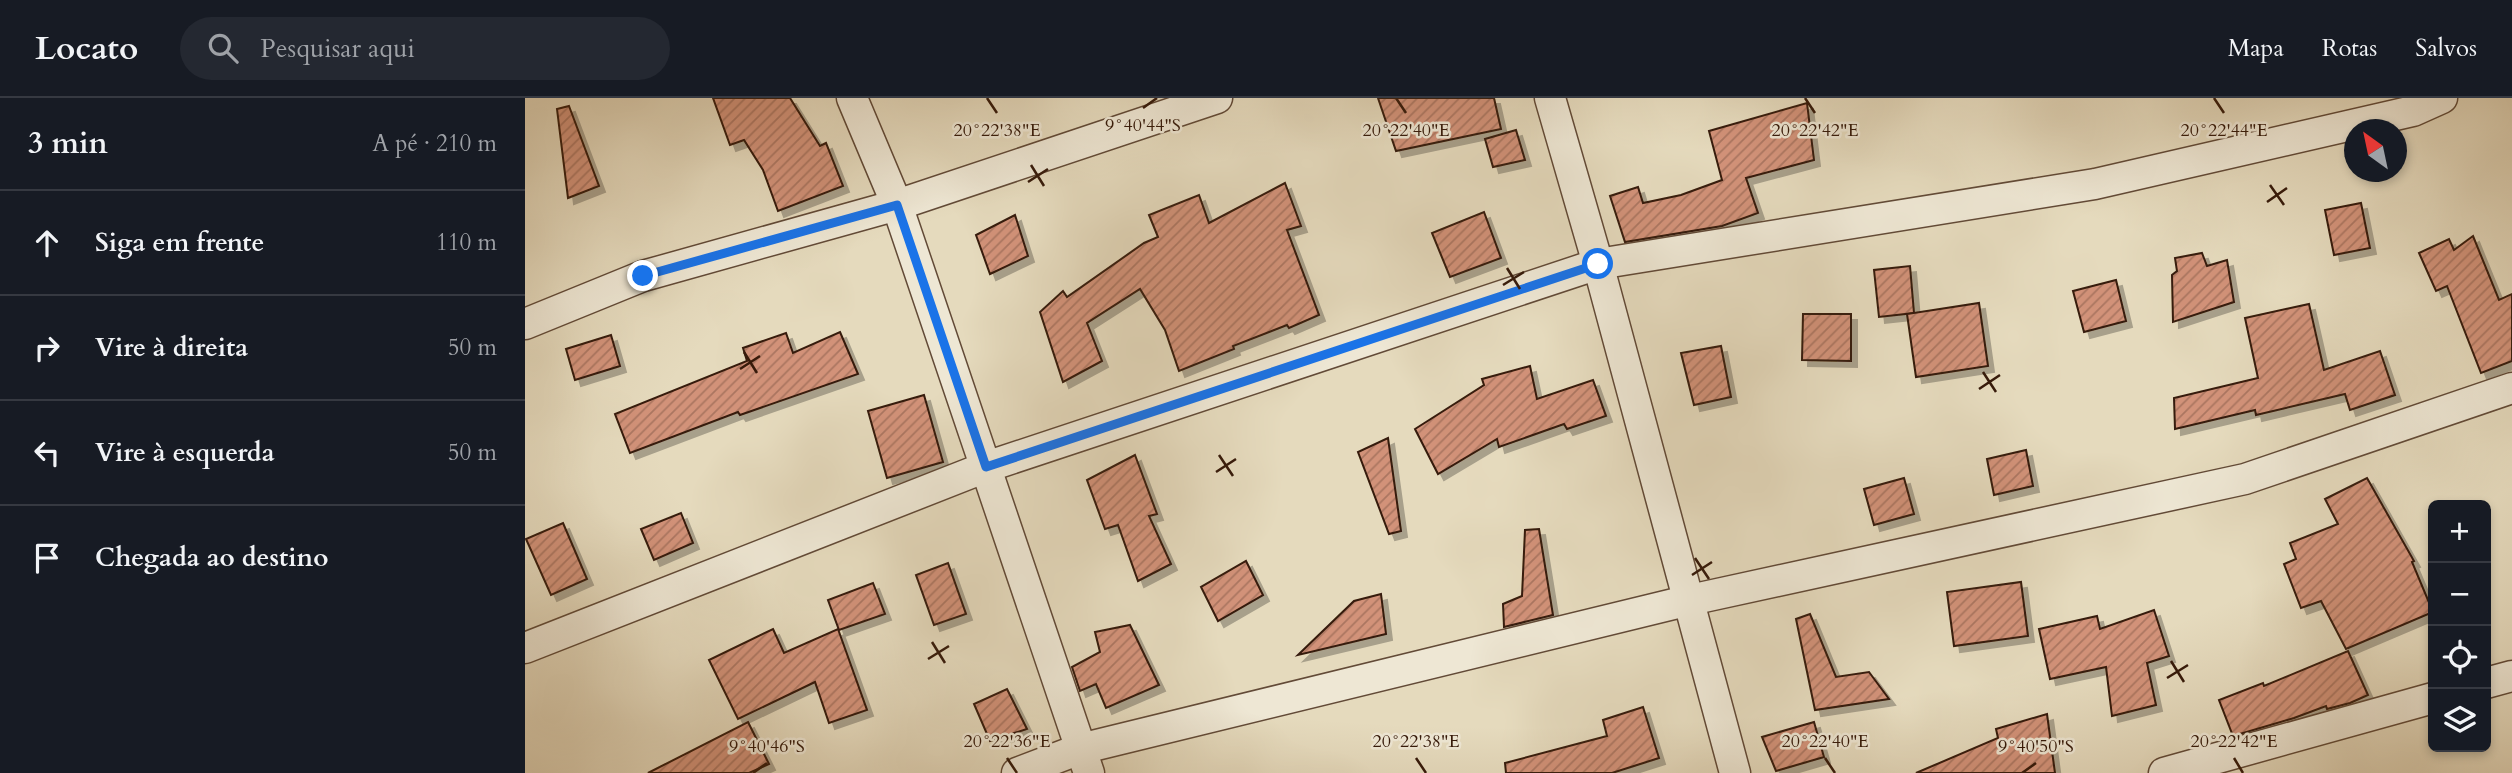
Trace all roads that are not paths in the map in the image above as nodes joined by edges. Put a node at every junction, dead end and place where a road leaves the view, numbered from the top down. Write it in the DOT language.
graph roads {
  1 [pos="852,98"];
  2 [pos="1217,98"];
  3 [pos="1550,98"];
  4 [pos="2442,98"];
  5 [pos="897,205"];
  6 [pos="1598,264"];
  7 [pos="525,324"];
  8 [pos="2512,388"];
  9 [pos="986,467"];
  10 [pos="1690,600"];
  11 [pos="525,648"];
  12 [pos="2512,676"];
  13 [pos="2491,682"];
  14 [pos="2428,699"];
  15 [pos="1085,761"];
  16 [pos="1017,773"];
  17 [pos="1735,773"];
  18 [pos="2164,773"];
  1 -- 5 [label="street"];
  2 -- 5 [label="street"];
  3 -- 6 [label="street"];
  4 -- 6 [label="street"];
  5 -- 7 [label="street"];
  5 -- 9 [label="street"];
  6 -- 9 [label="street"];
  6 -- 10 [label="street"];
  8 -- 10 [label="street"];
  9 -- 11 [label="street"];
  9 -- 15 [label="street"];
  10 -- 15 [label="street"];
  10 -- 17 [label="street"];
  12 -- 13 [label="street"];
  14 -- 18 [label="street"];
  15 -- 16 [label="street"];
}
